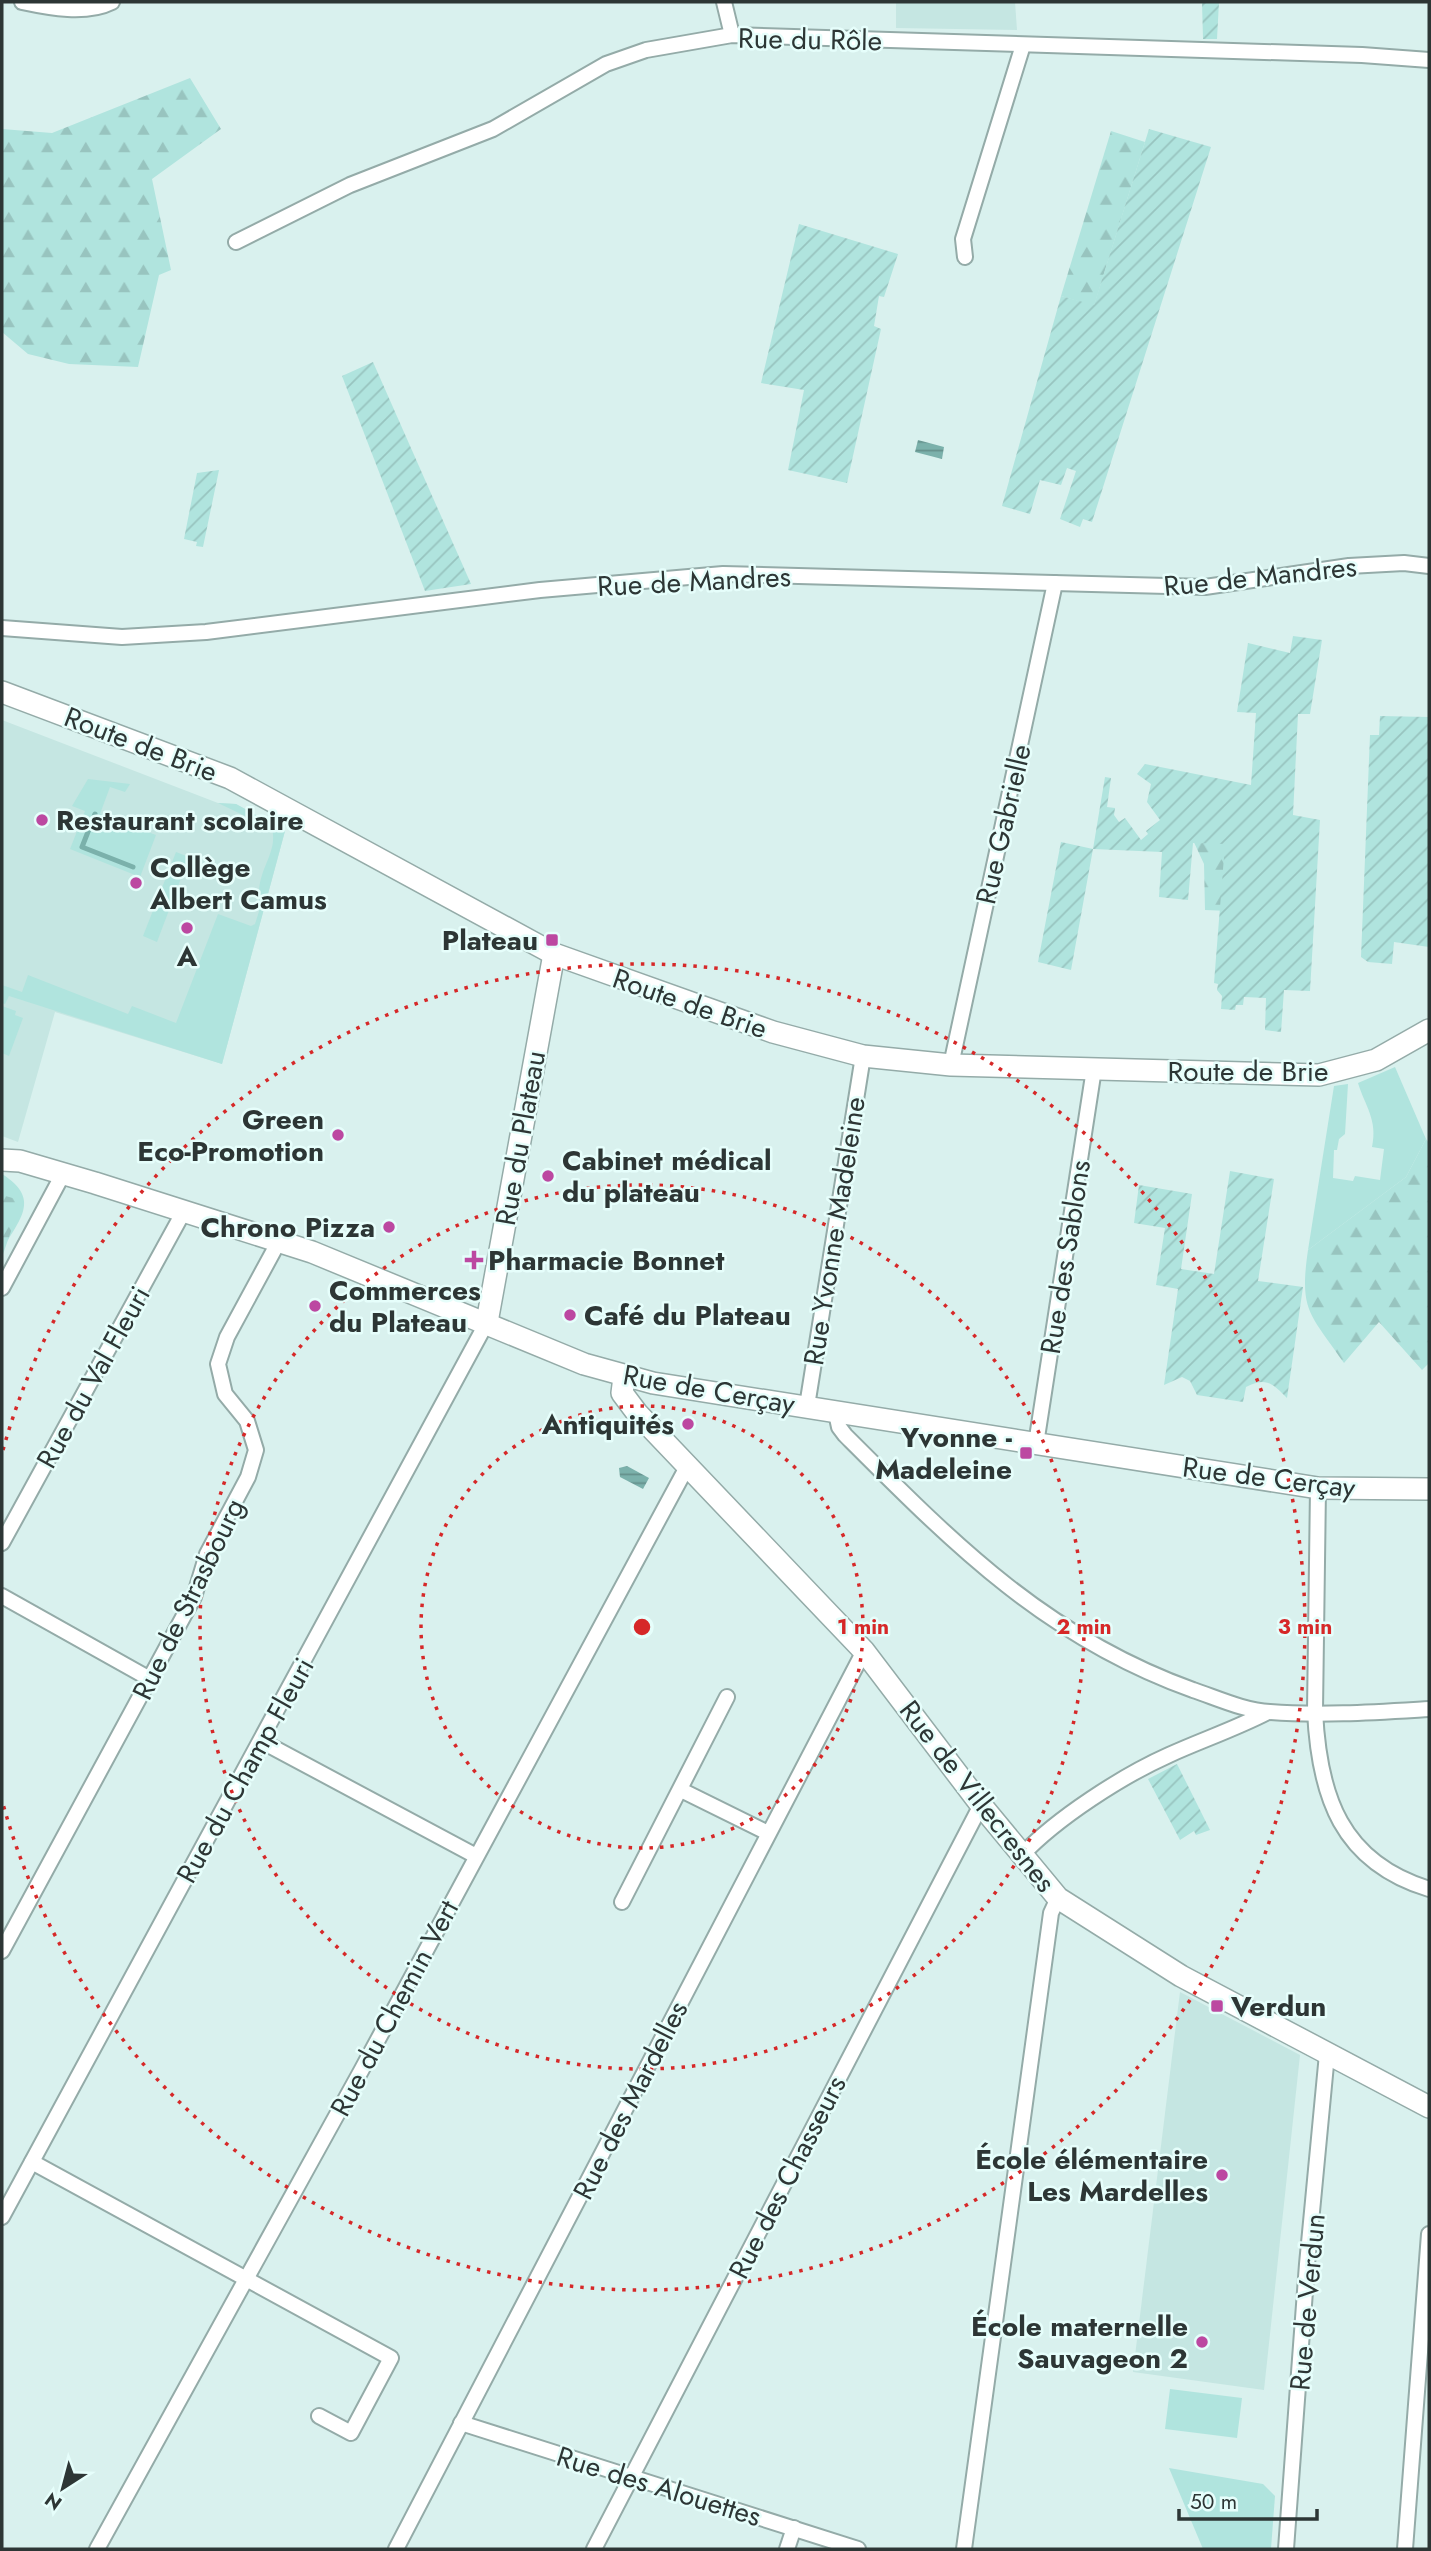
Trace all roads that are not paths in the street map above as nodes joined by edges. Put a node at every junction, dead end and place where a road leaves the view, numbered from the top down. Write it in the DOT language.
graph roads {
  1 [pos="22,2"];
  2 [pos="112,2"];
  3 [pos="724,2"];
  4 [pos="732,35"];
  5 [pos="1023,45"];
  6 [pos="1429,60"];
  7 [pos="236,242"];
  8 [pos="965,257"];
  9 [pos="1429,566"];
  10 [pos="1055,583"];
  11 [pos="2,628"];
  12 [pos="2,691"];
  13 [pos="554,954"];
  14 [pos="1429,1030"];
  15 [pos="863,1056"];
  16 [pos="951,1065"];
  17 [pos="1094,1069"];
  18 [pos="2,1148"];
  19 [pos="11,1160"];
  20 [pos="63,1174"];
  21 [pos="184,1210"];
  22 [pos="279,1241"];
  23 [pos="2,1288"];
  24 [pos="487,1322"];
  25 [pos="624,1377"];
  26 [pos="807,1406"];
  27 [pos="836,1413"];
  28 [pos="1036,1444"];
  29 [pos="688,1465"];
  30 [pos="1318,1488"];
  31 [pos="1429,1489"];
  32 [pos="2,1543"];
  33 [pos="2,1596"];
  34 [pos="864,1651"];
  35 [pos="150,1679"];
  36 [pos="727,1697"];
  37 [pos="1429,1709"];
  38 [pos="1268,1712"];
  39 [pos="1315,1712"];
  40 [pos="261,1741"];
  41 [pos="681,1790"];
  42 [pos="981,1805"];
  43 [pos="768,1833"];
  44 [pos="1022,1855"];
  45 [pos="475,1856"];
  46 [pos="1429,1889"];
  47 [pos="1058,1898"];
  48 [pos="622,1902"];
  49 [pos="2,1951"];
  50 [pos="1327,2054"];
  51 [pos="1429,2107"];
  52 [pos="32,2162"];
  53 [pos="2,2217"];
  54 [pos="1429,2234"];
  55 [pos="244,2280"];
  56 [pos="319,2416"];
  57 [pos="461,2423"];
  58 [pos="630,2478"];
  59 [pos="794,2528"];
  60 [pos="97,2549"];
  61 [pos="396,2549"];
  62 [pos="594,2549"];
  63 [pos="787,2549"];
  64 [pos="858,2549"];
  65 [pos="964,2549"];
  66 [pos="1286,2549"];
  67 [pos="1405,2549"];
  1 -- 2 [label="street"];
  3 -- 4 [label="street"];
  4 -- 5 [label="street, Rue du Rôle"];
  4 -- 7 [label="street, Rue du Rôle"];
  5 -- 6 [label="street, Rue du Rôle"];
  5 -- 8 [label="street"];
  9 -- 10 [label="street, Rue de Mandres"];
  10 -- 11 [label="street, Rue de Mandres"];
  10 -- 16 [label="street, Rue Gabrielle"];
  12 -- 13 [label="street, Route de Brie"];
  13 -- 15 [label="street, Route de Brie"];
  13 -- 24 [label="street, Rue du Plateau"];
  14 -- 17 [label="street, Route de Brie"];
  15 -- 16 [label="street, Route de Brie"];
  15 -- 26 [label="street, Rue Yvonne Madeleine"];
  16 -- 17 [label="street, Route de Brie"];
  17 -- 28 [label="street, Rue des Sablons"];
  18 -- 19 [label="street, Rue de Cerçay"];
  19 -- 20 [label="street, Rue de Cerçay"];
  20 -- 21 [label="street, Rue de Cerçay"];
  20 -- 23 [label="street"];
  21 -- 22 [label="street, Rue de Cerçay"];
  21 -- 32 [label="street, Rue du Val Fleuri"];
  22 -- 24 [label="street, Rue de Cerçay"];
  22 -- 35 [label="street, Rue de Strasbourg"];
  24 -- 25 [label="street, Rue de Cerçay"];
  24 -- 40 [label="street, Rue du Champ Fleuri"];
  25 -- 26 [label="street, Rue de Cerçay"];
  25 -- 29 [label="street, Rue de Villecresnes"];
  26 -- 27 [label="street, Rue de Cerçay"];
  27 -- 28 [label="street, Rue de Cerçay"];
  27 -- 38 [label="street"];
  28 -- 30 [label="street, Rue de Cerçay"];
  29 -- 34 [label="street, Rue de Villecresnes"];
  29 -- 45 [label="street, Rue du Chemin Vert"];
  30 -- 31 [label="street, Rue de Cerçay"];
  30 -- 39 [label="street"];
  33 -- 35 [label="street"];
  34 -- 42 [label="street, Rue de Villecresnes"];
  34 -- 43 [label="street, Rue des Mardelles"];
  35 -- 49 [label="street, Rue de Strasbourg"];
  36 -- 41 [label="street"];
  37 -- 39 [label="street"];
  38 -- 39 [label="street"];
  38 -- 44 [label="street"];
  39 -- 46 [label="street"];
  40 -- 45 [label="street"];
  40 -- 52 [label="street, Rue du Champ Fleuri"];
  41 -- 43 [label="street"];
  41 -- 48 [label="street"];
  42 -- 44 [label="street, Rue de Villecresnes"];
  42 -- 58 [label="street, Rue des Chasseurs"];
  43 -- 57 [label="street, Rue des Mardelles"];
  44 -- 47 [label="street, Rue de Villecresnes"];
  45 -- 55 [label="street, Rue du Chemin Vert"];
  47 -- 50 [label="street, Rue de Villecresnes"];
  47 -- 65 [label="street"];
  50 -- 51 [label="street, Rue de Villecresnes"];
  50 -- 66 [label="street, Rue de Verdun"];
  52 -- 53 [label="street, Rue du Champ Fleuri"];
  52 -- 55 [label="street"];
  54 -- 67 [label="street"];
  55 -- 56 [label="street"];
  55 -- 60 [label="street, Rue du Chemin Vert"];
  57 -- 58 [label="street, Rue des Alouettes"];
  57 -- 61 [label="street, Rue des Mardelles"];
  58 -- 59 [label="street, Rue des Alouettes"];
  58 -- 62 [label="street, Rue des Chasseurs"];
  59 -- 63 [label="street"];
  59 -- 64 [label="street, Rue des Alouettes"];
}
